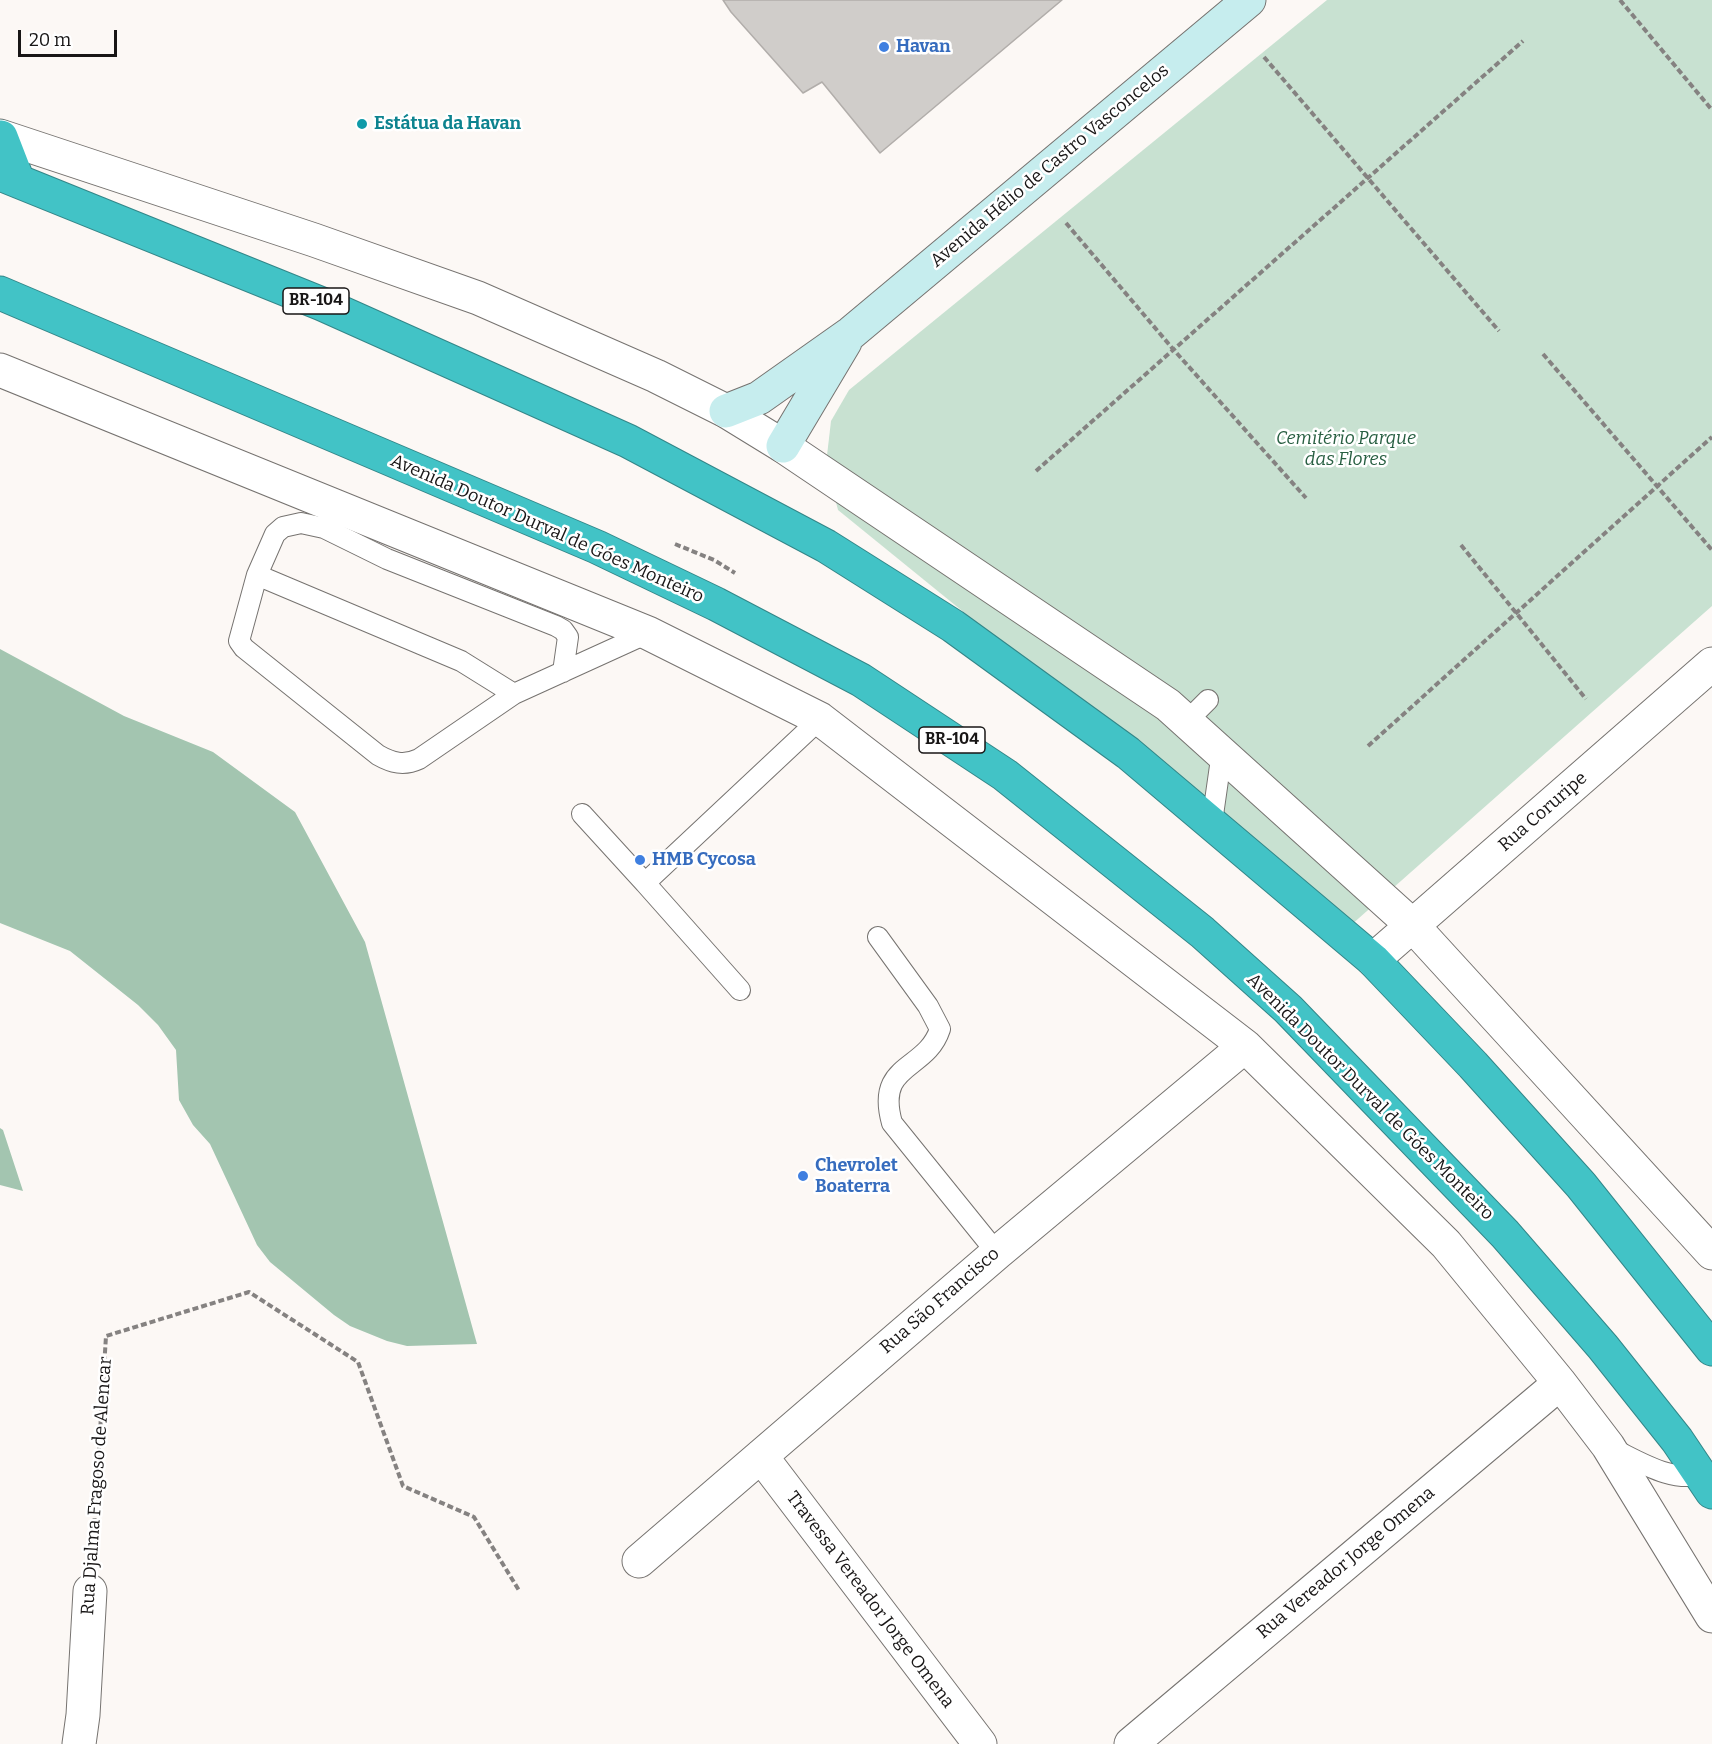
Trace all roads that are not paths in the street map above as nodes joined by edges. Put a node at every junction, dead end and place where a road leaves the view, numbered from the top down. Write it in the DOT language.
graph roads {
  1 [pos="1249,0"];
  2 [pos="1,136"];
  3 [pos="9,178"];
  4 [pos="0,293"];
  5 [pos="851,333"];
  6 [pos="0,370"];
  7 [pos="726,411"];
  8 [pos="783,446"];
  9 [pos="257,575"];
  10 [pos="648,633"];
  11 [pos="1712,664"];
  12 [pos="564,672"];
  13 [pos="514,694"];
  14 [pos="820,719"];
  15 [pos="1222,752"];
  16 [pos="582,814"];
  17 [pos="1212,822"];
  18 [pos="645,883"];
  19 [pos="1413,926"];
  20 [pos="878,937"];
  21 [pos="1373,960"];
  22 [pos="740,990"];
  23 [pos="1245,1046"];
  24 [pos="1711,1251"];
  25 [pos="997,1252"];
  26 [pos="1712,1349"];
  27 [pos="1560,1383"];
  28 [pos="1608,1446"];
  29 [pos="760,1456"];
  30 [pos="1708,1479"];
  31 [pos="639,1561"];
  32 [pos="90,1591"];
  33 [pos="1712,1616"];
  34 [pos="79,1744"];
  35 [pos="980,1744"];
  36 [pos="1131,1744"];
  1 -- 5 [label="street, Avenida Hélio de Castro Vasconcelos"];
  2 -- 3 [label="highway"];
  2 -- 7 [label="street"];
  3 -- 17 [label="highway, BR-104"];
  4 -- 30 [label="highway, Avenida Doutor Durval de Góes Monteiro / BR-104"];
  5 -- 7 [label="street, Avenida Hélio de Castro Vasconcelos"];
  5 -- 8 [label="street, Avenida Hélio de Castro Vasconcelos"];
  6 -- 10 [label="street"];
  7 -- 8 [label="street"];
  8 -- 15 [label="street"];
  9 -- 12 [label="lane"];
  9 -- 13 [label="lane"];
  9 -- 13 [label="lane"];
  10 -- 12 [label="lane"];
  10 -- 14 [label="street"];
  11 -- 19 [label="street, Rua Coruripe"];
  12 -- 13 [label="lane"];
  14 -- 18 [label="lane"];
  14 -- 23 [label="street"];
  15 -- 17 [label="lane"];
  15 -- 19 [label="street"];
  16 -- 18 [label="lane"];
  17 -- 21 [label="highway, BR-104"];
  18 -- 22 [label="lane"];
  19 -- 21 [label="street, Rua Coruripe"];
  19 -- 24 [label="street"];
  20 -- 25 [label="lane"];
  21 -- 26 [label="highway, BR-104"];
  23 -- 25 [label="street, Rua São Francisco"];
  23 -- 27 [label="street"];
  25 -- 29 [label="street, Rua São Francisco"];
  27 -- 28 [label="street"];
  27 -- 36 [label="street, Rua Vereador Jorge Omena"];
  28 -- 30 [label="lane"];
  28 -- 33 [label="street"];
  29 -- 31 [label="street, Rua São Francisco"];
  29 -- 35 [label="street, Travessa Vereador Jorge Omena"];
  32 -- 34 [label="street, Rua Djalma Fragoso de Alencar"];
}
